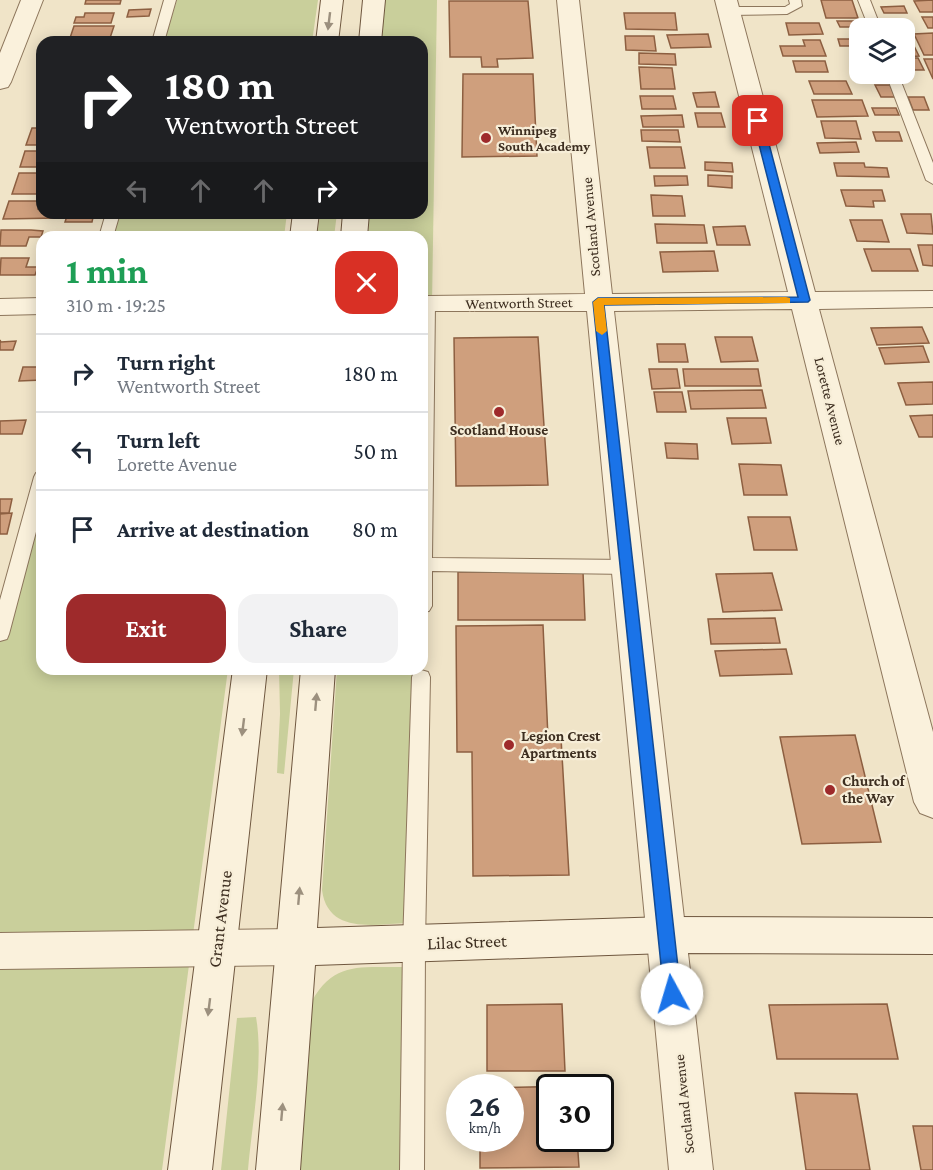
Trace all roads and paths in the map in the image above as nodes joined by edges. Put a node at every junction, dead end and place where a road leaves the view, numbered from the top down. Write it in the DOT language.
graph roads {
  1 [pos="32,0"];
  2 [pos="170,0"];
  3 [pos="332,0"];
  4 [pos="374,0"];
  5 [pos="568,0"];
  6 [pos="795,0"];
  7 [pos="864,0"];
  8 [pos="728,5"];
  9 [pos="871,18"];
  10 [pos="160,36"];
  11 [pos="328,36"];
  12 [pos="371,36"];
  13 [pos="0,82"];
  14 [pos="896,84"];
  15 [pos="933,180"];
  16 [pos="933,299"];
  17 [pos="804,300"];
  18 [pos="598,302"];
  19 [pos="428,304"];
  20 [pos="36,306"];
  21 [pos="0,307"];
  22 [pos="36,499"];
  23 [pos="428,564"];
  24 [pos="628,567"];
  25 [pos="0,634"];
  26 [pos="249,675"];
  27 [pos="318,675"];
  28 [pos="421,677"];
  29 [pos="933,802"];
  30 [pos="666,935"];
  31 [pos="933,936"];
  32 [pos="414,944"];
  33 [pos="295,947"];
  34 [pos="216,949"];
  35 [pos="0,951"];
  36 [pos="190,1170"];
  37 [pos="278,1170"];
  38 [pos="412,1170"];
  39 [pos="691,1170"];
  1 -- 13 [label="street"];
  2 -- 10 [label="lane"];
  3 -- 11 [label="street, one-way"];
  4 -- 12 [label="street"];
  5 -- 18 [label="street, Scotland Avenue"];
  6 -- 8 [label="lane"];
  7 -- 9 [label="lane"];
  8 -- 17 [label="street, Lorette Avenue"];
  14 -- 15 [label="lane"];
  16 -- 17 [label="street, Wentworth Street"];
  17 -- 18 [label="street, Wentworth Street"];
  17 -- 29 [label="street, Lorette Avenue"];
  18 -- 19 [label="street, Wentworth Street"];
  18 -- 24 [label="street, Scotland Avenue"];
  20 -- 21 [label="street"];
  22 -- 25 [label="lane"];
  23 -- 24 [label="lane"];
  24 -- 30 [label="street, Scotland Avenue"];
  26 -- 34 [label="street, Grant Avenue, one-way"];
  33 -- 27 [label="street, one-way"];
  28 -- 32 [label="lane"];
  30 -- 31 [label="street, Lilac Street"];
  30 -- 32 [label="street, Lilac Street"];
  30 -- 39 [label="street, Scotland Avenue"];
  32 -- 33 [label="street, Lilac Street"];
  32 -- 38 [label="lane"];
  33 -- 34 [label="street, Lilac Street"];
  37 -- 33 [label="street, one-way"];
  34 -- 35 [label="street, Lilac Street"];
  34 -- 36 [label="street, Grant Avenue, one-way"];
}
